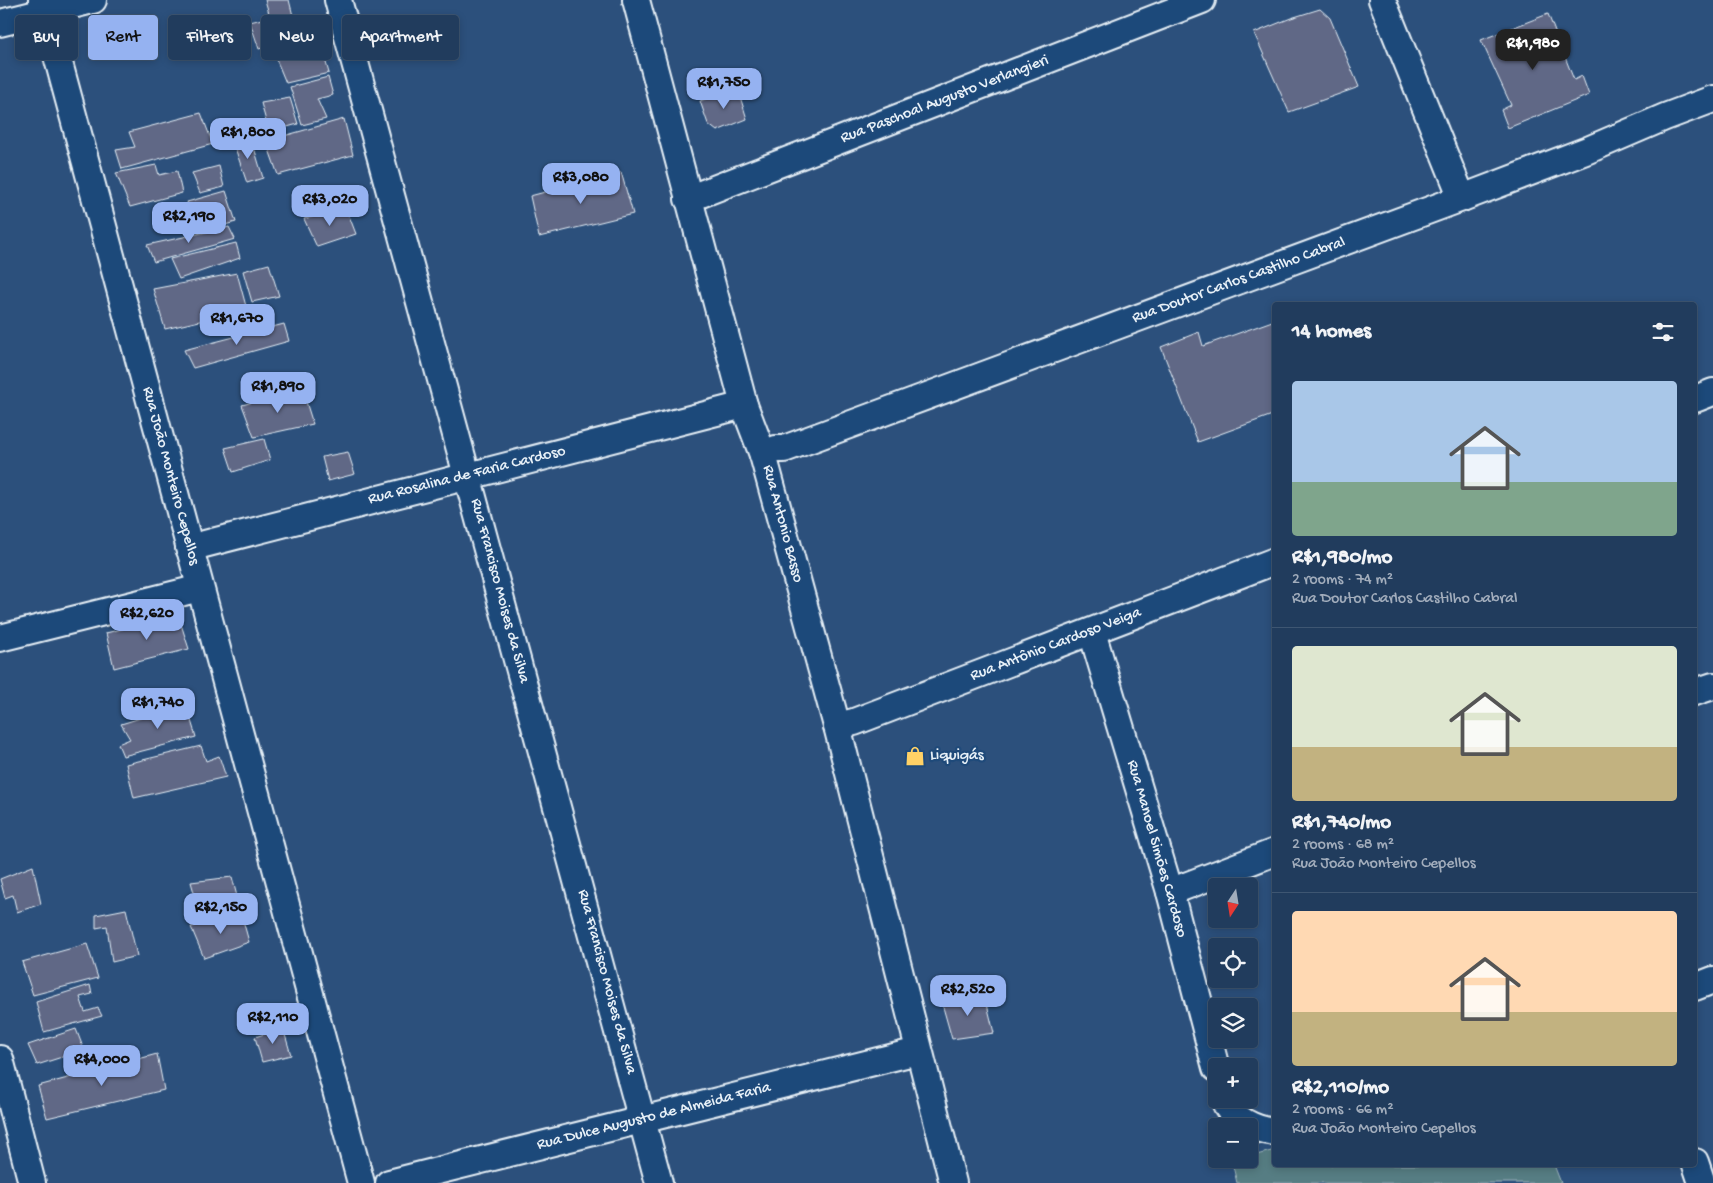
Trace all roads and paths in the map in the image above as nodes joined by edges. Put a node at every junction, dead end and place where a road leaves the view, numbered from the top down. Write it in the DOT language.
graph roads {
  1 [pos="93,0"];
  2 [pos="338,0"];
  3 [pos="636,0"];
  4 [pos="1202,0"];
  5 [pos="1382,0"];
  6 [pos="43,6"];
  7 [pos="0,23"];
  8 [pos="1713,99"];
  9 [pos="1462,198"];
  10 [pos="688,199"];
  11 [pos="1713,392"];
  12 [pos="1697,398"];
  13 [pos="744,405"];
  14 [pos="763,455"];
  15 [pos="467,476"];
  16 [pos="189,548"];
  17 [pos="1272,562"];
  18 [pos="200,588"];
  19 [pos="1092,632"];
  20 [pos="0,638"];
  21 [pos="1713,686"];
  22 [pos="1697,691"];
  23 [pos="837,726"];
  24 [pos="1272,853"];
  25 [pos="1170,892"];
  26 [pos="1713,980"];
  27 [pos="1697,985"];
  28 [pos="918,1051"];
  29 [pos="1213,1058"];
  30 [pos="0,1059"];
  31 [pos="1227,1108"];
  32 [pos="643,1120"];
  33 [pos="1272,1132"];
  34 [pos="1697,1167"];
  35 [pos="32,1183"];
  36 [pos="361,1183"];
  37 [pos="389,1183"];
  38 [pos="659,1183"];
  39 [pos="953,1183"];
  40 [pos="1702,1183"];
  1 -- 6 [label="street"];
  2 -- 15 [label="street, Rua Francisco Moises da Silva"];
  3 -- 10 [label="street, Rua Antonio Basso"];
  4 -- 10 [label="street, Rua Paschoal Augusto Verlangieri"];
  5 -- 9 [label="street"];
  6 -- 7 [label="street"];
  6 -- 16 [label="street, Rua João Monteiro Cepellos"];
  8 -- 9 [label="street, Rua Doutor Carlos Castilho Cabral"];
  9 -- 14 [label="street, Rua Doutor Carlos Castilho Cabral"];
  10 -- 13 [label="street, Rua Antonio Basso"];
  11 -- 12 [label="street"];
  13 -- 14 [label="street, Rua Antonio Basso"];
  13 -- 15 [label="street, Rua Rosalina de Faria Cardoso"];
  14 -- 23 [label="street, Rua Antonio Basso"];
  15 -- 16 [label="street, Rua Rosalina de Faria Cardoso"];
  15 -- 32 [label="street, Rua Francisco Moises da Silva"];
  16 -- 18 [label="street, Rua João Monteiro Cepellos"];
  17 -- 19 [label="street, Rua Antônio Cardoso Veiga"];
  18 -- 20 [label="street"];
  18 -- 36 [label="street, Rua João Monteiro Cepellos"];
  19 -- 23 [label="street, Rua Antônio Cardoso Veiga"];
  19 -- 25 [label="street, Rua Manoel Simões Cardoso"];
  21 -- 22 [label="street"];
  23 -- 28 [label="street, Rua Antonio Basso"];
  24 -- 25 [label="street"];
  25 -- 29 [label="street, Rua Manoel Simões Cardoso"];
  26 -- 27 [label="street"];
  28 -- 32 [label="street, Rua Dulce Augusto de Almeida Faria"];
  28 -- 39 [label="street, Rua Antonio Basso"];
  30 -- 35 [label="street"];
  31 -- 33 [label="street"];
  32 -- 37 [label="street, Rua Dulce Augusto de Almeida Faria"];
  32 -- 38 [label="street, Rua Francisco Moises da Silva"];
  34 -- 40 [label="street"];
}
